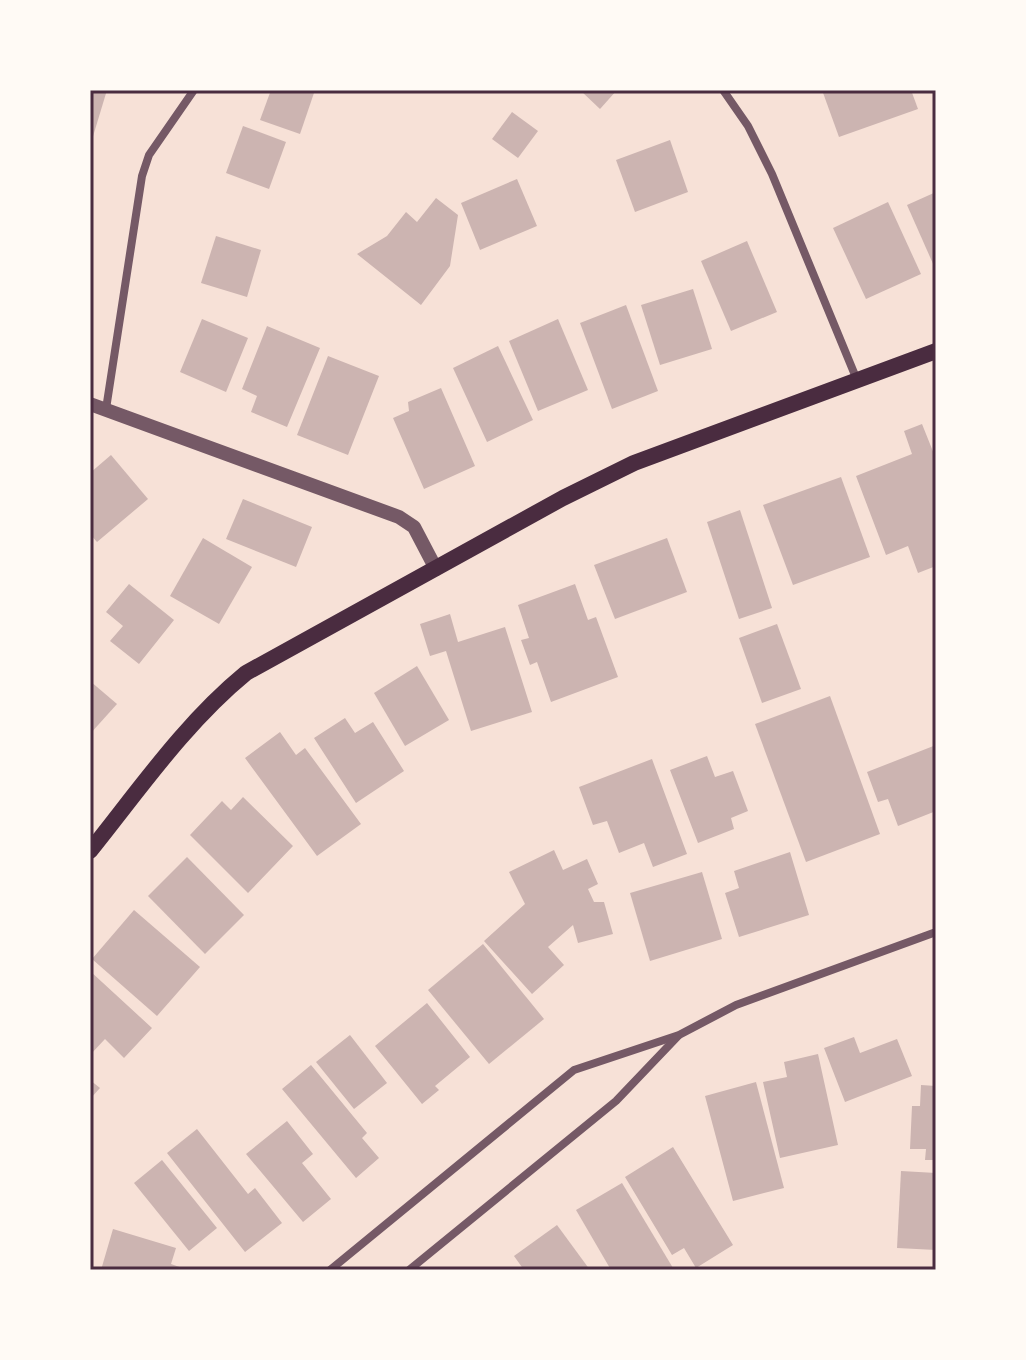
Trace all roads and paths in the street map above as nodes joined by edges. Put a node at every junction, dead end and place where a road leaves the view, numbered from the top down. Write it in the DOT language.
graph roads {
  1 [pos="194,90"];
  2 [pos="723,90"];
  3 [pos="936,351"];
  4 [pos="857,380"];
  5 [pos="90,404"];
  6 [pos="106,409"];
  7 [pos="436,569"];
  8 [pos="90,851"];
  9 [pos="936,932"];
  10 [pos="679,1035"];
  11 [pos="330,1270"];
  12 [pos="409,1270"];
  1 -- 6 [label="street"];
  2 -- 4 [label="street"];
  3 -- 4 [label="main road"];
  4 -- 7 [label="main road"];
  5 -- 6 [label="street"];
  6 -- 7 [label="street"];
  7 -- 8 [label="main road"];
  9 -- 10 [label="street"];
  10 -- 11 [label="street"];
  10 -- 12 [label="street"];
}
